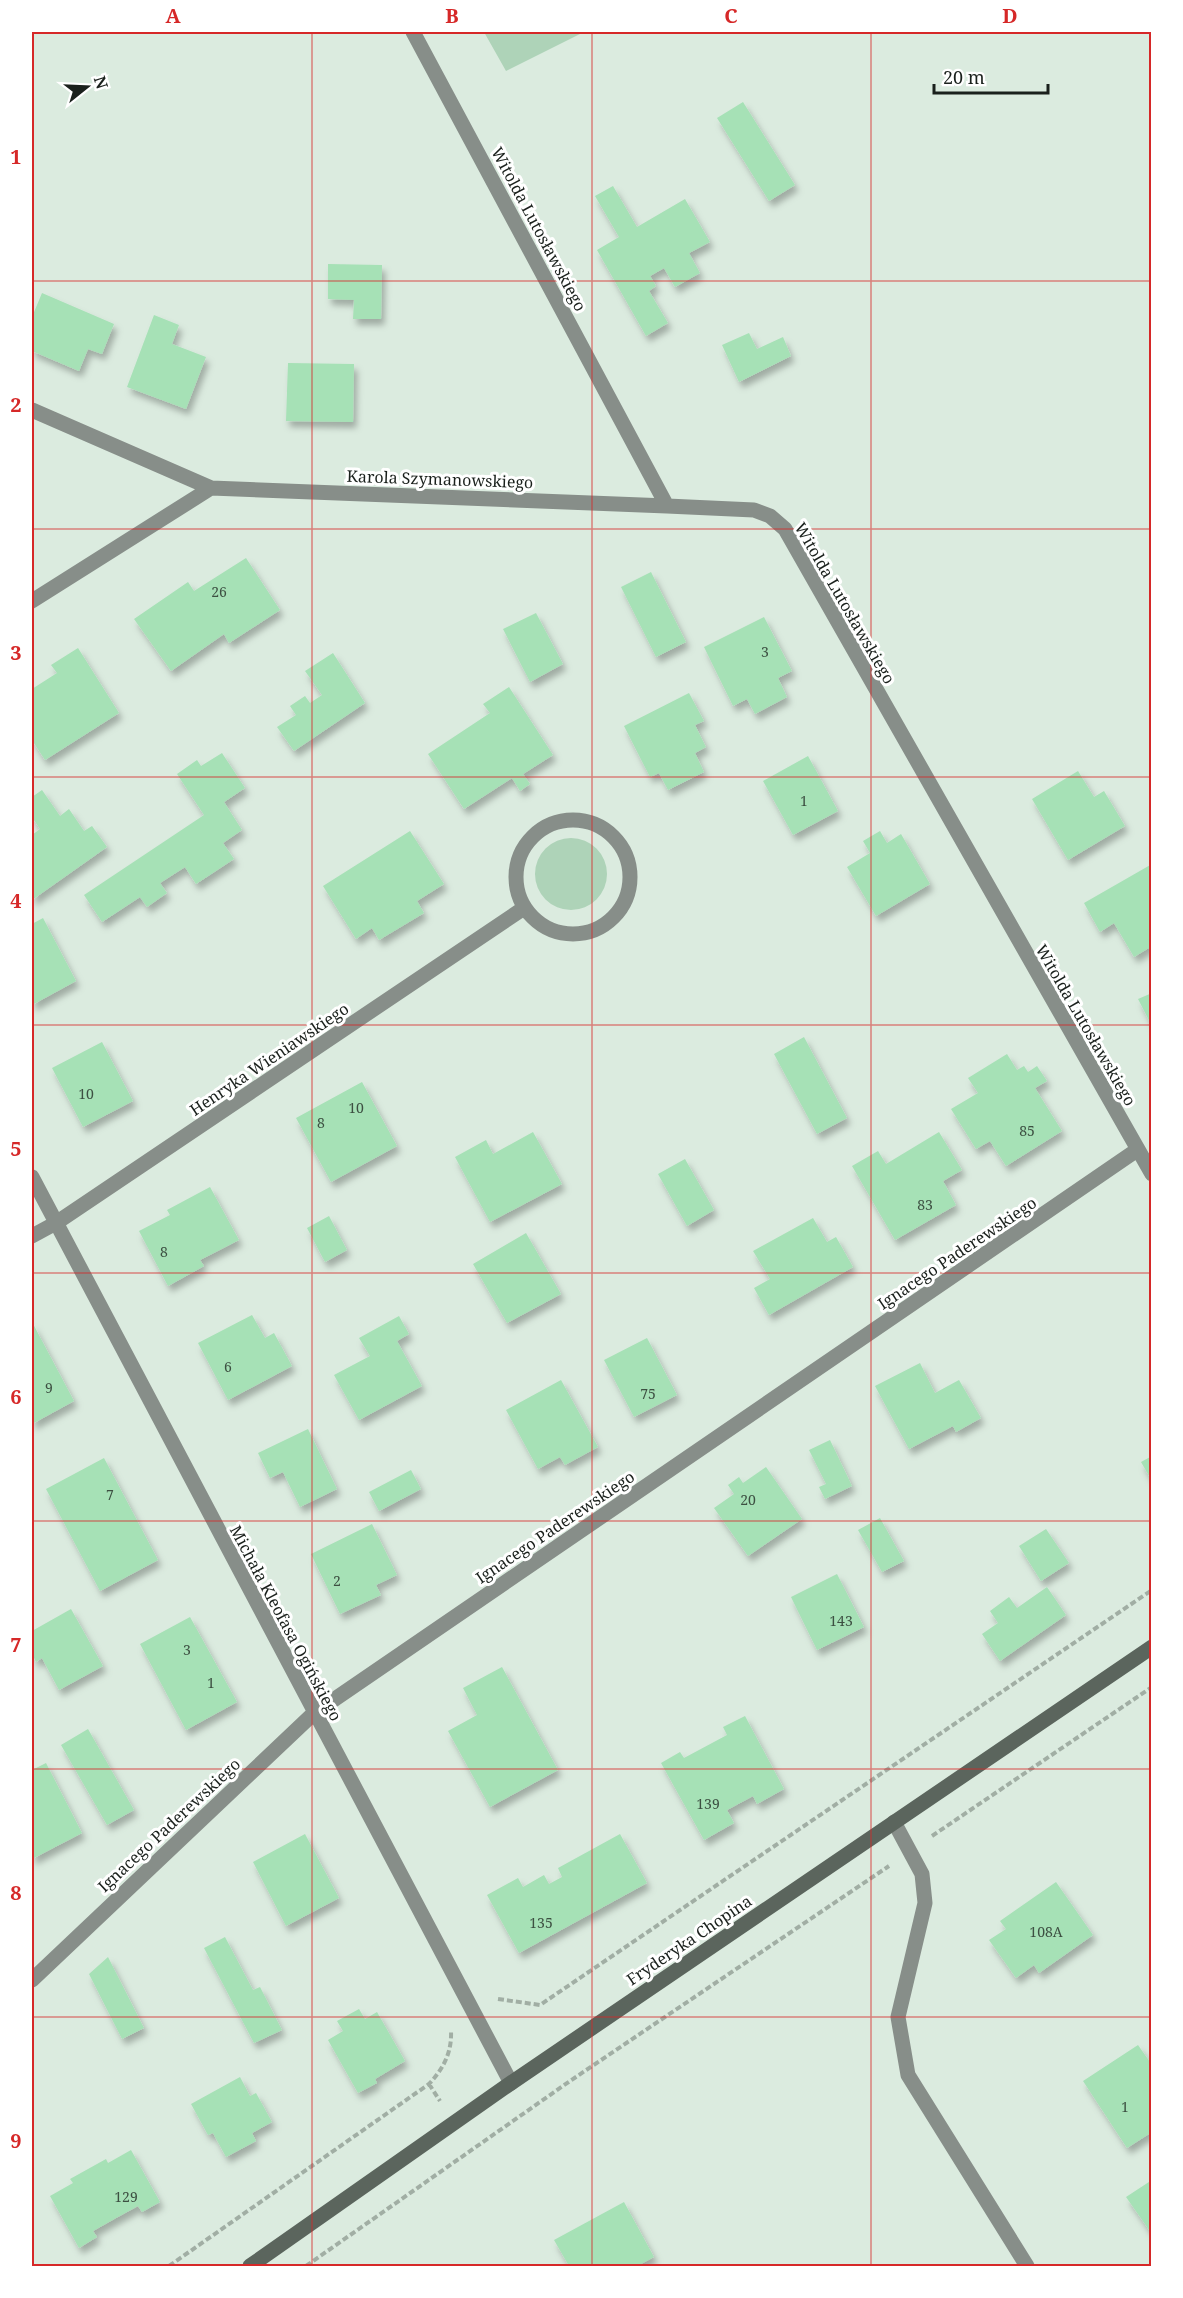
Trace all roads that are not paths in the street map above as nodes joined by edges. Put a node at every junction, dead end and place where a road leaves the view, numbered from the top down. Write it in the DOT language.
graph roads {
  1 [pos="413,32"];
  2 [pos="32,410"];
  3 [pos="211,488"];
  4 [pos="667,506"];
  5 [pos="32,601"];
  6 [pos="524,908"];
  7 [pos="1137,1150"];
  8 [pos="1152,1174"];
  9 [pos="32,1177"];
  10 [pos="56,1223"];
  11 [pos="32,1236"];
  12 [pos="1152,1647"];
  13 [pos="313,1714"];
  14 [pos="894,1822"];
  15 [pos="32,1980"];
  16 [pos="511,2083"];
  17 [pos="250,2266"];
  18 [pos="1027,2266"];
  1 -- 4 [label="street, Witolda Lutosławskiego"];
  2 -- 3 [label="street, Karola Szymanowskiego"];
  3 -- 4 [label="street, Karola Szymanowskiego"];
  3 -- 5 [label="street"];
  4 -- 7 [label="street, Witolda Lutosławskiego"];
  6 -- 6 [label="street"];
  6 -- 10 [label="street, Henryka Wieniawskiego"];
  7 -- 8 [label="street, Witolda Lutosławskiego"];
  7 -- 13 [label="street, Ignacego Paderewskiego"];
  9 -- 10 [label="street, Michała Kleofasa Ogińskiego"];
  10 -- 11 [label="street, Henryka Wieniawskiego"];
  10 -- 13 [label="street, Michała Kleofasa Ogińskiego"];
  12 -- 14 [label="street, Fryderyka Chopina"];
  13 -- 15 [label="street, Ignacego Paderewskiego"];
  13 -- 16 [label="street, Michała Kleofasa Ogińskiego"];
  14 -- 16 [label="street, Fryderyka Chopina"];
  14 -- 18 [label="street"];
  16 -- 17 [label="street, Fryderyka Chopina"];
}
